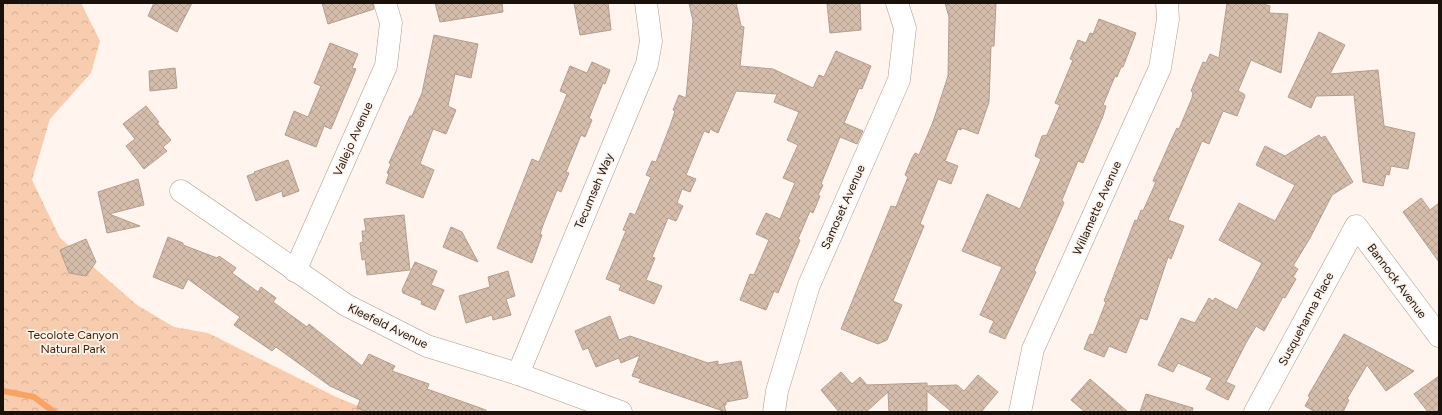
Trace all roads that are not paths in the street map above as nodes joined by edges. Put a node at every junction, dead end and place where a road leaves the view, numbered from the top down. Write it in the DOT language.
graph roads {
  1 [pos="385,3"];
  2 [pos="646,3"];
  3 [pos="897,3"];
  4 [pos="1167,3"];
  5 [pos="180,191"];
  6 [pos="1356,226"];
  7 [pos="295,270"];
  8 [pos="1439,336"];
  9 [pos="518,374"];
  10 [pos="621,412"];
  11 [pos="774,412"];
  12 [pos="1020,412"];
  13 [pos="1256,412"];
  1 -- 7 [label="street, Vallejo Avenue"];
  2 -- 9 [label="street, Tecumseh Way"];
  3 -- 11 [label="street, Samoset Avenue"];
  4 -- 12 [label="street, Willamette Avenue"];
  5 -- 7 [label="street, Kleefeld Avenue"];
  6 -- 8 [label="street, Bannock Avenue"];
  6 -- 13 [label="street, Susquehanna Place"];
  7 -- 9 [label="street, Kleefeld Avenue"];
  9 -- 10 [label="street, Kleefeld Avenue"];
}
